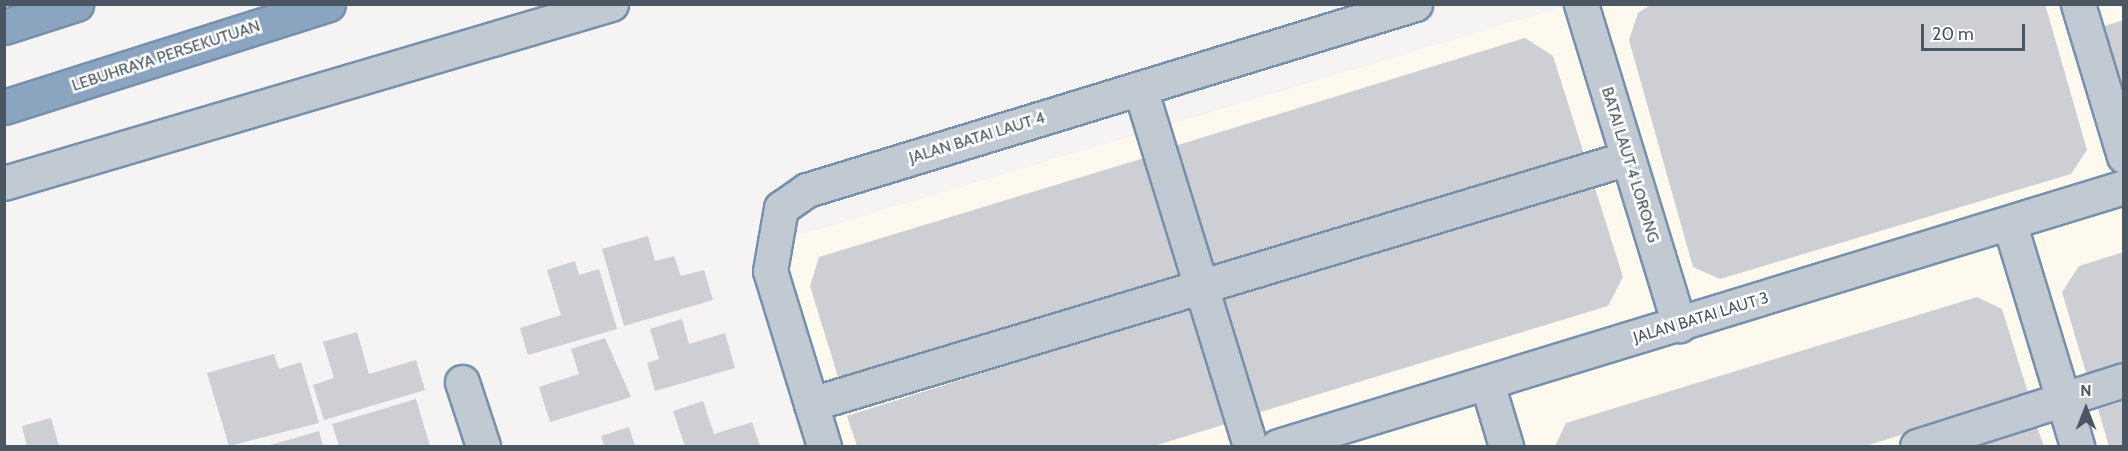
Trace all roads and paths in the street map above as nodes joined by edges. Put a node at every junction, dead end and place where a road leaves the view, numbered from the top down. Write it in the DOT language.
graph roads {
  1 [pos="76,4"];
  2 [pos="328,4"];
  3 [pos="611,4"];
  4 [pos="1415,4"];
  5 [pos="1581,4"];
  6 [pos="2082,5"];
  7 [pos="4,27"];
  8 [pos="1140,88"];
  9 [pos="4,107"];
  10 [pos="2124,156"];
  11 [pos="1628,158"];
  12 [pos="4,183"];
  13 [pos="2124,187"];
  14 [pos="2010,225"];
  15 [pos="1201,287"];
  16 [pos="1679,325"];
  17 [pos="2124,380"];
  18 [pos="462,382"];
  19 [pos="1487,383"];
  20 [pos="2063,399"];
  21 [pos="811,404"];
  22 [pos="1324,440"];
  23 [pos="483,447"];
  24 [pos="824,447"];
  25 [pos="1250,447"];
  26 [pos="1278,447"];
  27 [pos="1506,447"];
  28 [pos="1917,447"];
  29 [pos="2077,447"];
  1 -- 7 [label="highway"];
  2 -- 9 [label="highway, LEBUHRAYA PERSEKUTUAN"];
  3 -- 12 [label="street"];
  4 -- 8 [label="street, JALAN BATAI LAUT 4"];
  5 -- 11 [label="street, BATAI LAUT 4 LORONG"];
  6 -- 10 [label="street"];
  8 -- 15 [label="street"];
  8 -- 21 [label="street, JALAN BATAI LAUT 4"];
  11 -- 15 [label="street"];
  11 -- 16 [label="street, BATAI LAUT 4 LORONG"];
  13 -- 14 [label="street, JALAN BATAI LAUT 3"];
  14 -- 16 [label="street, JALAN BATAI LAUT 3"];
  14 -- 20 [label="street"];
  15 -- 21 [label="street"];
  15 -- 25 [label="street"];
  16 -- 19 [label="street, JALAN BATAI LAUT 3"];
  17 -- 20 [label="street"];
  18 -- 23 [label="street"];
  19 -- 22 [label="street, JALAN BATAI LAUT 3"];
  19 -- 27 [label="street"];
  20 -- 28 [label="street"];
  20 -- 29 [label="street"];
  21 -- 24 [label="street, JALAN BATAI LAUT 4"];
  22 -- 26 [label="street, JALAN BATAI LAUT 3"];
}
